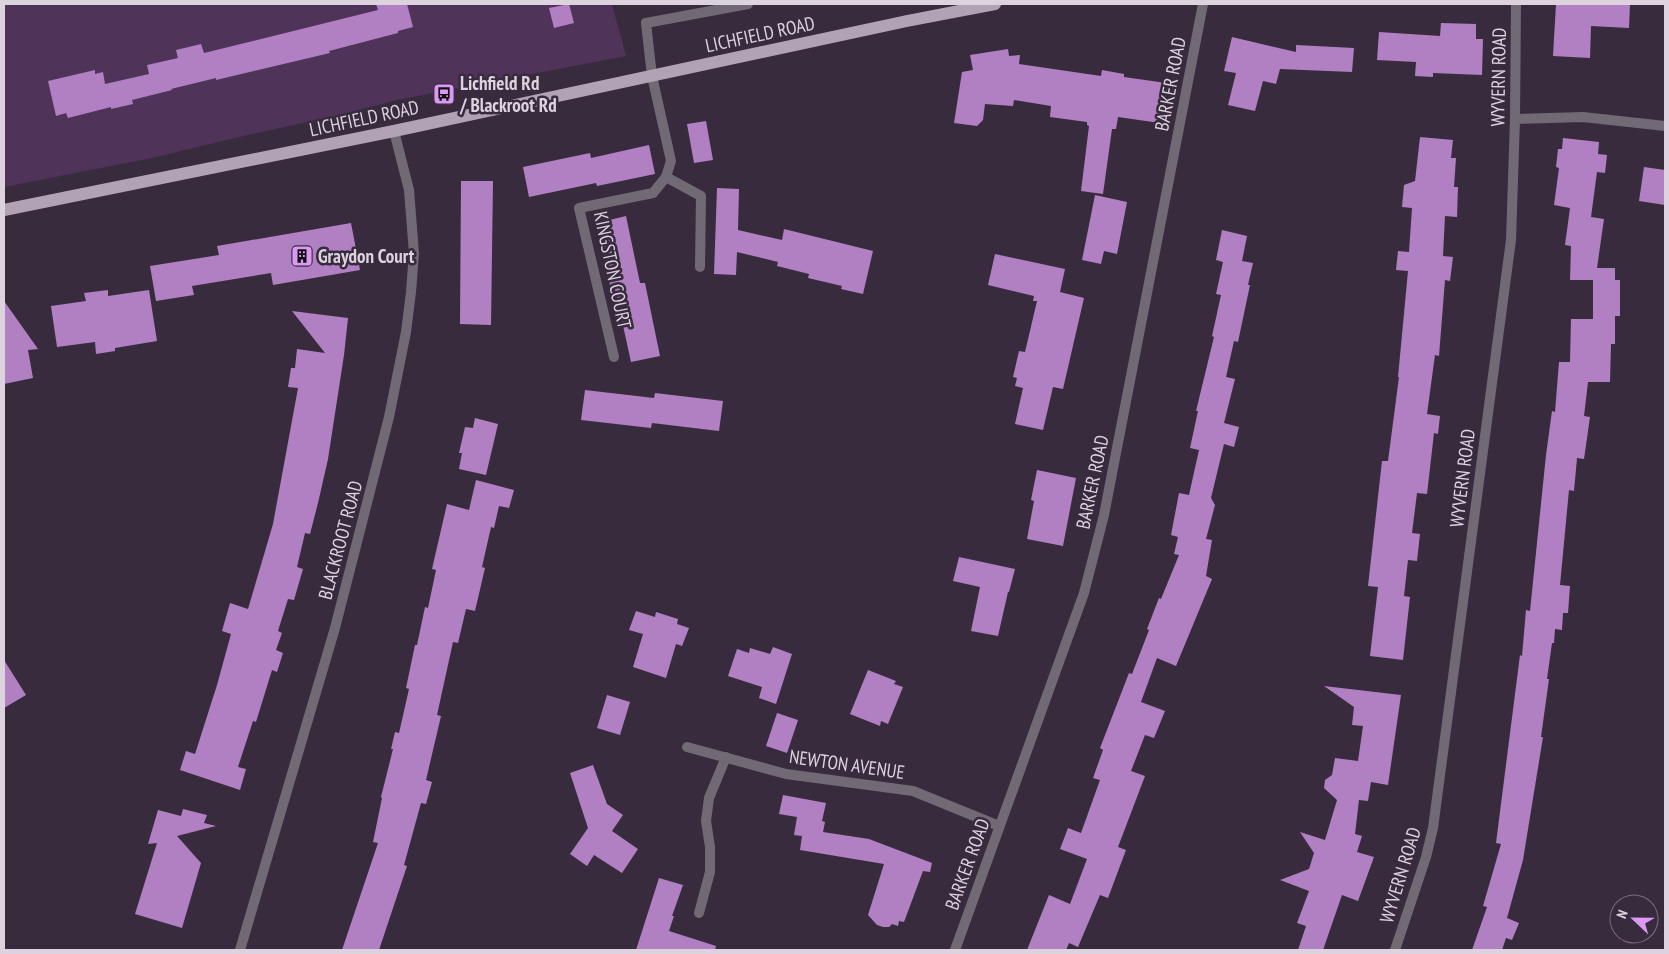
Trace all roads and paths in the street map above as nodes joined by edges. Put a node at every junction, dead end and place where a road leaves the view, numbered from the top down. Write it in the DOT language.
graph roads {
  1 [pos="748,4"];
  2 [pos="995,4"];
  3 [pos="1203,4"];
  4 [pos="1516,4"];
  5 [pos="652,76"];
  6 [pos="1515,118"];
  7 [pos="1665,126"];
  8 [pos="394,131"];
  9 [pos="666,176"];
  10 [pos="4,210"];
  11 [pos="700,267"];
  12 [pos="614,357"];
  13 [pos="686,747"];
  14 [pos="726,757"];
  15 [pos="999,826"];
  16 [pos="699,913"];
  17 [pos="240,950"];
  18 [pos="955,950"];
  19 [pos="1396,950"];
  1 -- 5 [label="street"];
  2 -- 5 [label="main road, LICHFIELD ROAD"];
  3 -- 15 [label="street, BARKER ROAD"];
  4 -- 6 [label="street, WYVERN ROAD"];
  5 -- 8 [label="main road, LICHFIELD ROAD"];
  5 -- 9 [label="street"];
  6 -- 7 [label="street"];
  6 -- 19 [label="street, WYVERN ROAD"];
  8 -- 10 [label="main road, LICHFIELD ROAD"];
  8 -- 17 [label="street, BLACKROOT ROAD"];
  9 -- 11 [label="street"];
  9 -- 12 [label="street, KINGSTON COURT"];
  13 -- 14 [label="street, NEWTON AVENUE"];
  14 -- 15 [label="street, NEWTON AVENUE"];
  14 -- 16 [label="street"];
  15 -- 18 [label="street, BARKER ROAD"];
}
